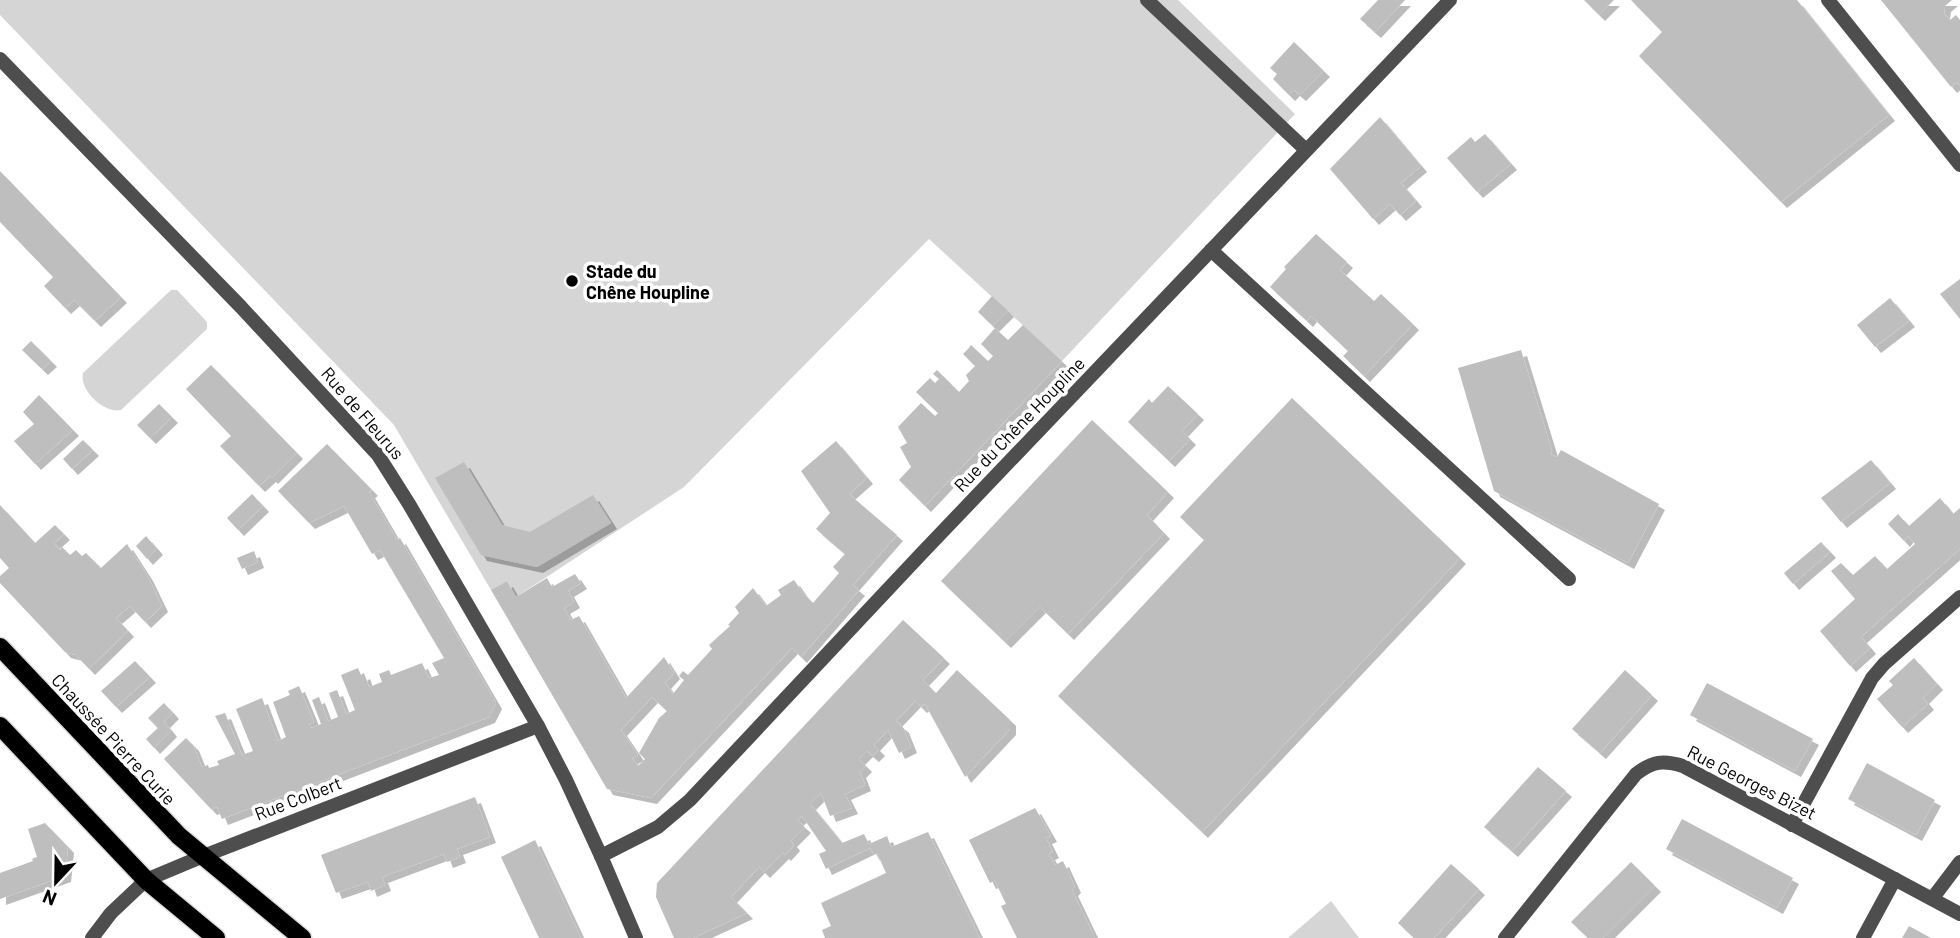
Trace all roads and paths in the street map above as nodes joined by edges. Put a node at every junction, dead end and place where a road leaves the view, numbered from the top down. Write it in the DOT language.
graph roads {
  1 [pos="1147,0"];
  2 [pos="1450,0"];
  3 [pos="1828,0"];
  4 [pos="0,59"];
  5 [pos="1307,150"];
  6 [pos="1960,165"];
  7 [pos="1211,250"];
  8 [pos="1569,579"];
  9 [pos="1960,597"];
  10 [pos="0,647"];
  11 [pos="0,726"];
  12 [pos="538,726"];
  13 [pos="1792,825"];
  14 [pos="601,856"];
  15 [pos="201,857"];
  16 [pos="1960,862"];
  17 [pos="1895,879"];
  18 [pos="146,880"];
  19 [pos="1932,899"];
  20 [pos="1960,914"];
  21 [pos="92,938"];
  22 [pos="216,938"];
  23 [pos="302,938"];
  24 [pos="636,938"];
  25 [pos="1505,938"];
  26 [pos="1863,938"];
  1 -- 5 [label="street"];
  2 -- 5 [label="street, Rue du Chêne Houpline"];
  3 -- 6 [label="street"];
  4 -- 12 [label="street, Rue de Fleurus"];
  5 -- 7 [label="street, Rue du Chêne Houpline"];
  7 -- 8 [label="street"];
  7 -- 14 [label="street, Rue du Chêne Houpline"];
  9 -- 13 [label="street"];
  10 -- 15 [label="main road, Chaussée Pierre Curie"];
  11 -- 18 [label="main road"];
  12 -- 14 [label="street, Rue de Fleurus"];
  12 -- 15 [label="street, Rue Colbert"];
  13 -- 17 [label="street, Rue Georges Bizet"];
  13 -- 25 [label="street, Rue Georges Bizet"];
  14 -- 24 [label="street, Rue de Fleurus"];
  15 -- 18 [label="street, Rue Colbert"];
  15 -- 23 [label="main road, Chaussée Pierre Curie"];
  16 -- 19 [label="street"];
  17 -- 19 [label="street, Rue Georges Bizet"];
  17 -- 26 [label="street"];
  18 -- 21 [label="street, Rue Colbert"];
  18 -- 22 [label="main road"];
  19 -- 20 [label="street, Rue Georges Bizet"];
}
